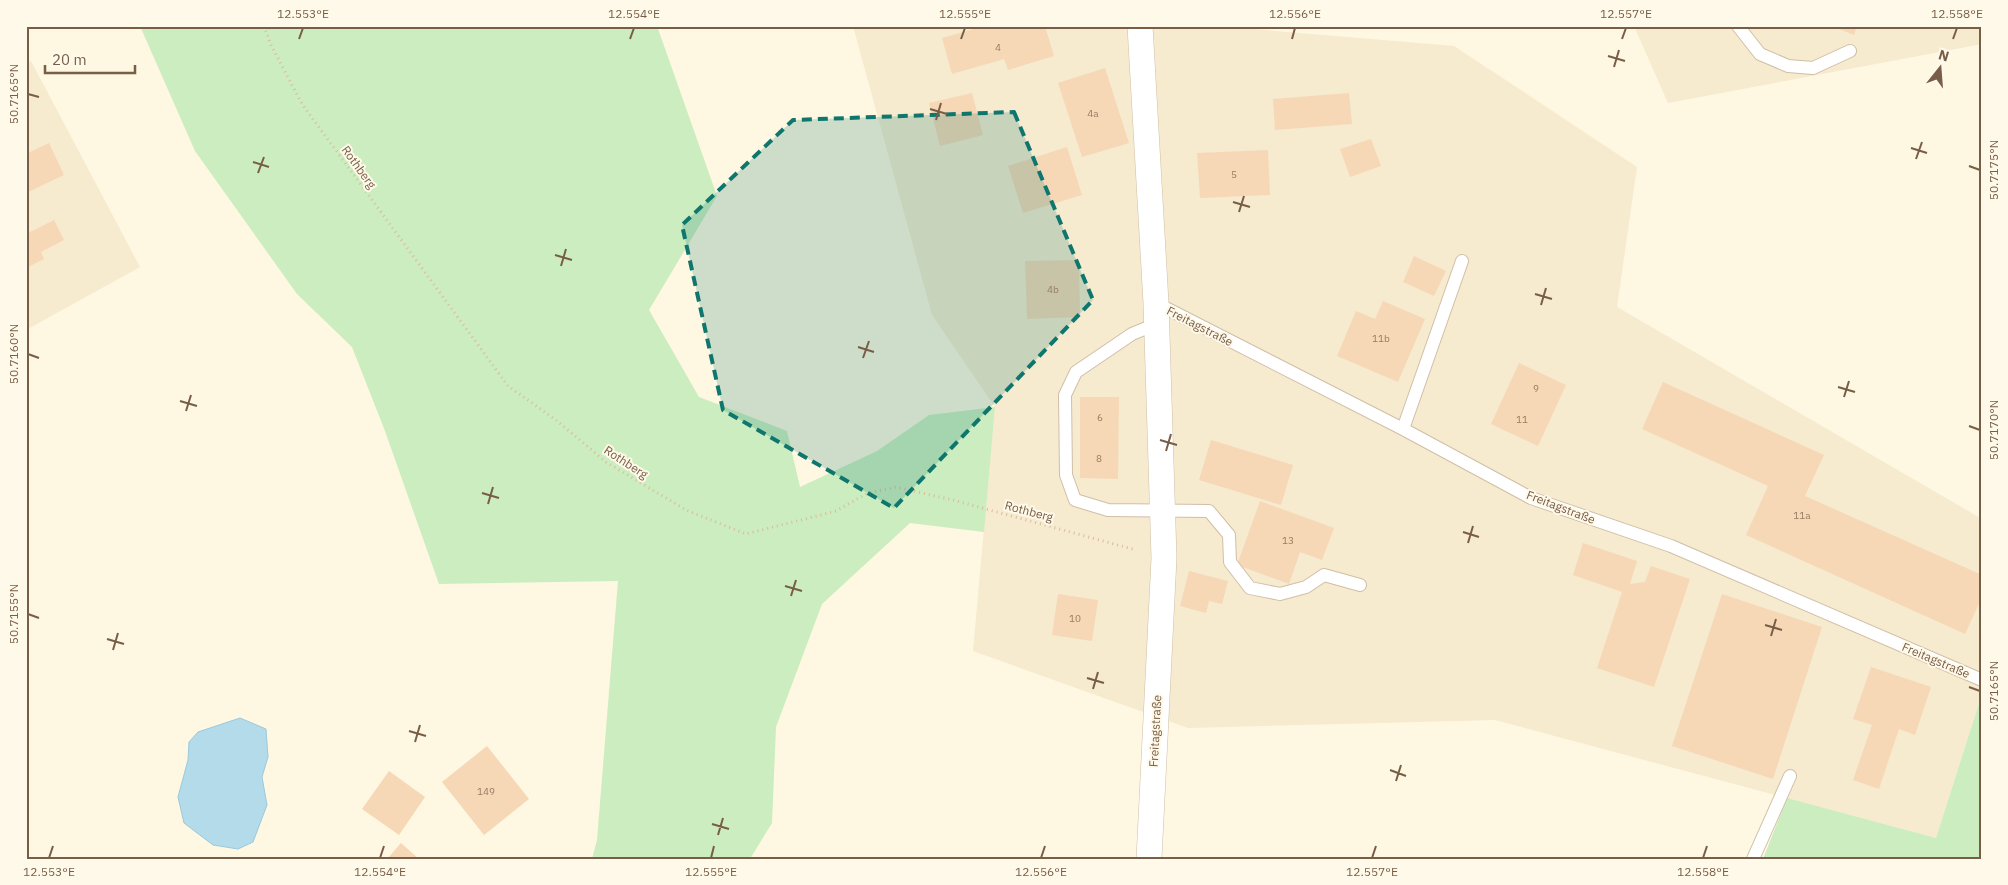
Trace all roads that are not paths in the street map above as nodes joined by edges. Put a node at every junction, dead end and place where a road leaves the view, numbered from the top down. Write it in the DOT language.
graph roads {
  1 [pos="1140,26"];
  2 [pos="1738,26"];
  3 [pos="1850,51"];
  4 [pos="1462,261"];
  5 [pos="1156,314"];
  6 [pos="1403,428"];
  7 [pos="1162,511"];
  8 [pos="1360,585"];
  9 [pos="1982,680"];
  10 [pos="1790,776"];
  11 [pos="1149,859"];
  12 [pos="1753,859"];
  1 -- 5 [label="street, Freitagstraße"];
  2 -- 3 [label="lane"];
  4 -- 6 [label="lane"];
  5 -- 6 [label="lane, Freitagstraße"];
  5 -- 7 [label="street, Freitagstraße"];
  5 -- 7 [label="lane"];
  6 -- 9 [label="lane, Freitagstraße"];
  7 -- 8 [label="lane"];
  7 -- 11 [label="street, Freitagstraße"];
  10 -- 12 [label="lane"];
}
